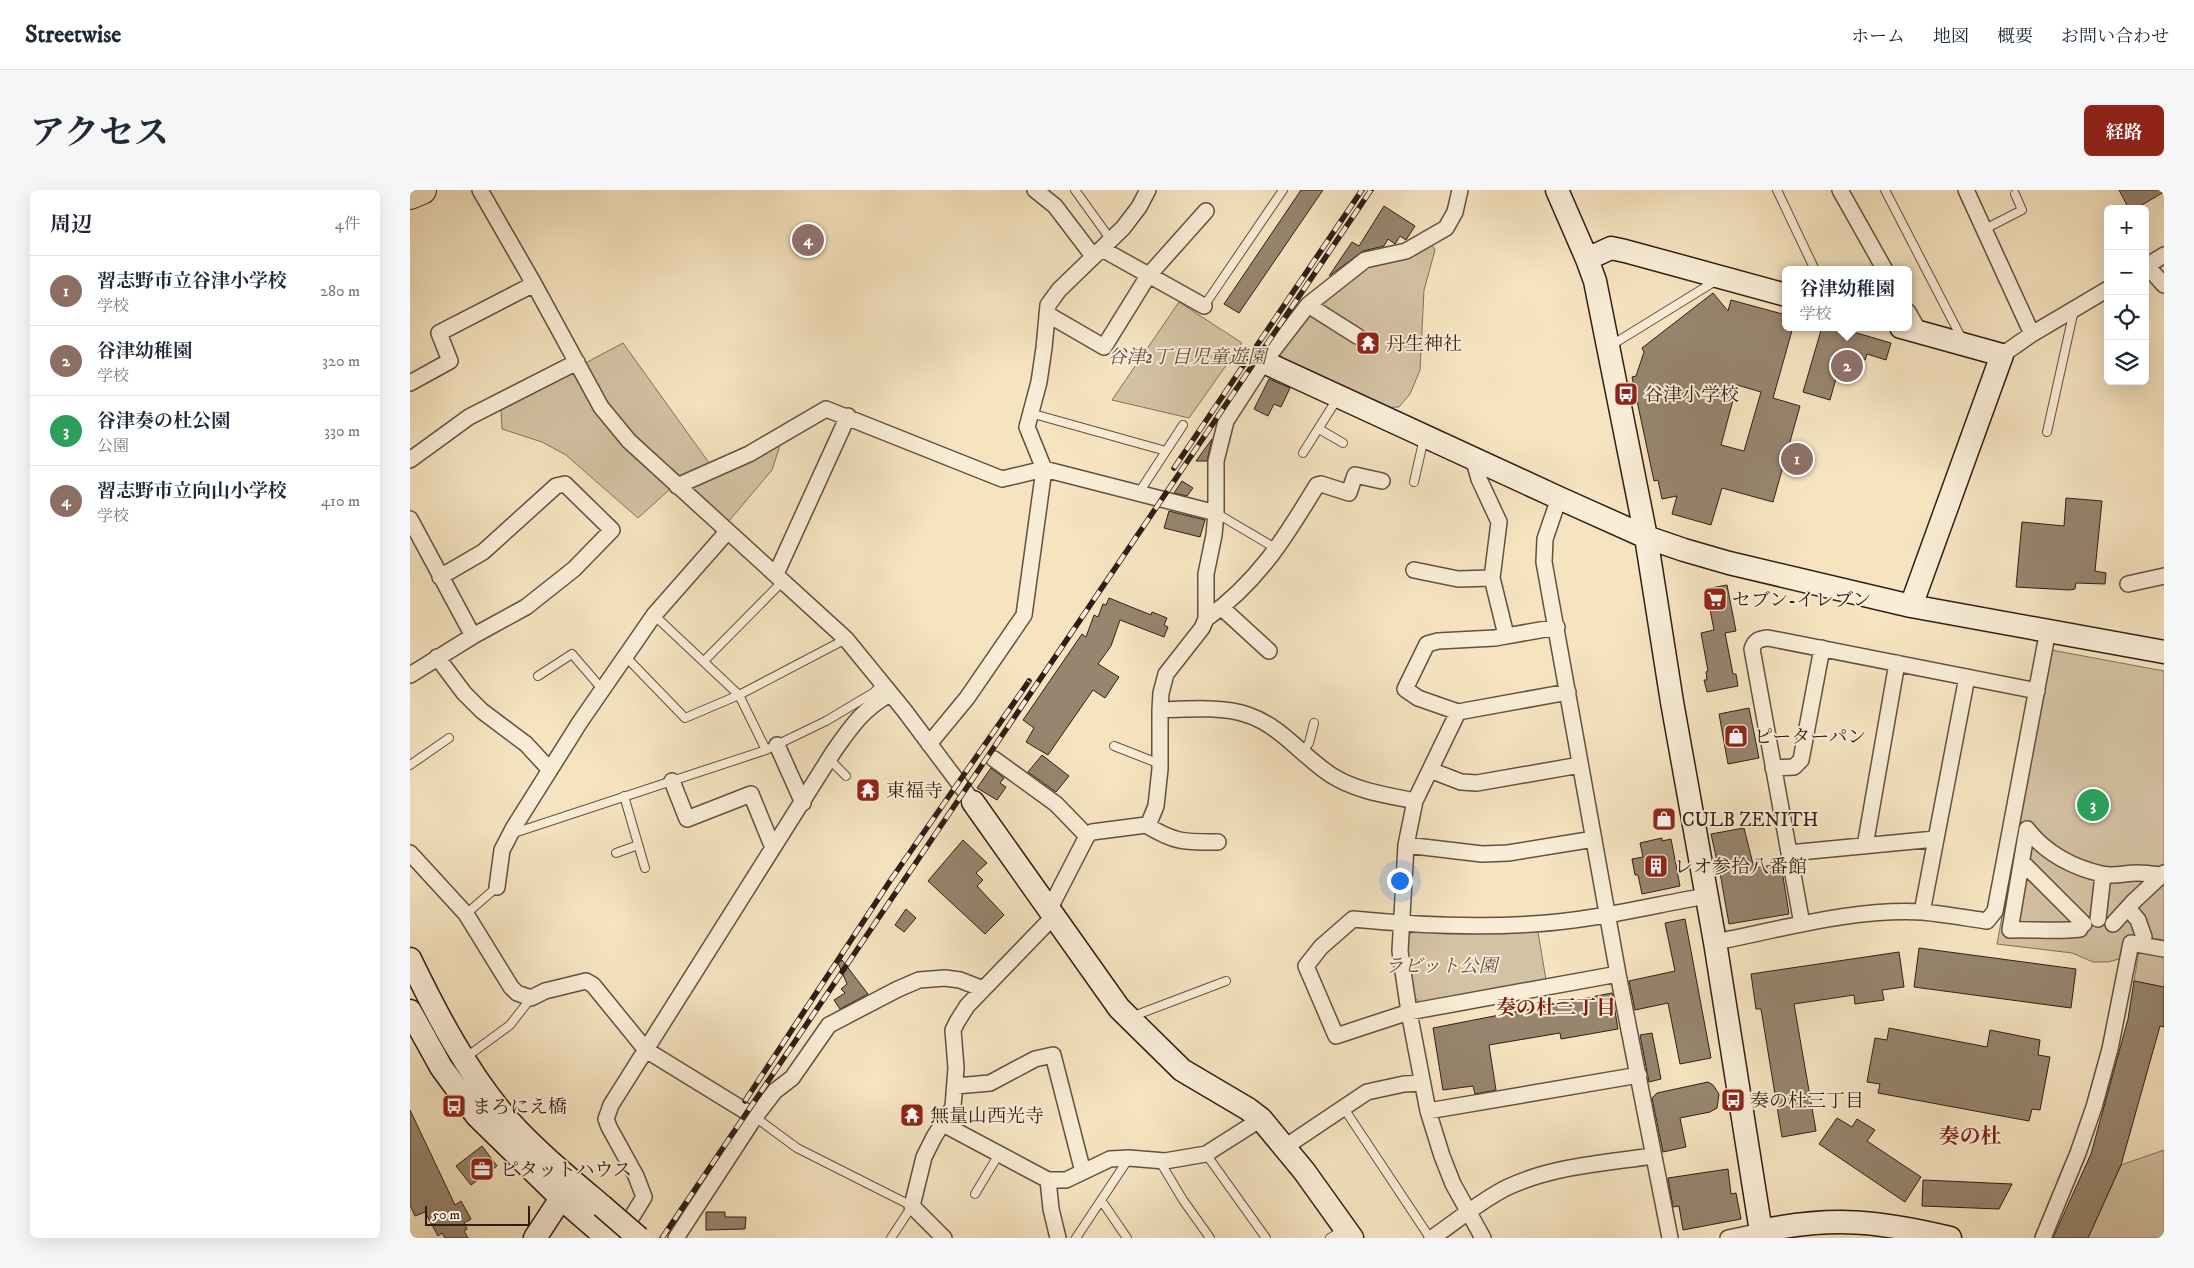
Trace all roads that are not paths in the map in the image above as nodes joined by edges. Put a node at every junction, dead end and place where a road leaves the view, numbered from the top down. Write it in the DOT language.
graph roads {
  1 [pos="480,190"];
  2 [pos="1035,190"];
  3 [pos="1075,190"];
  4 [pos="1148,190"];
  5 [pos="1283,190"];
  6 [pos="1460,190"];
  7 [pos="1557,190"];
  8 [pos="1777,190"];
  9 [pos="1840,190"];
  10 [pos="1884,190"];
  11 [pos="1966,190"];
  12 [pos="2015,194"];
  13 [pos="1206,211"];
  14 [pos="1985,229"];
  15 [pos="1102,248"];
  16 [pos="2164,255"];
  17 [pos="1587,259"];
  18 [pos="2149,264"];
  19 [pos="1813,266"];
  20 [pos="1883,266"];
  21 [pos="2149,269"];
  22 [pos="1148,276"];
  23 [pos="1721,277"];
  24 [pos="534,284"];
  25 [pos="2164,286"];
  26 [pos="2104,292"];
  27 [pos="1782,294"];
  28 [pos="1308,305"];
  29 [pos="1204,306"];
  30 [pos="2074,310"];
  31 [pos="1047,314"];
  32 [pos="1912,331"];
  33 [pos="2032,334"];
  34 [pos="1357,336"];
  35 [pos="1966,345"];
  36 [pos="1608,347"];
  37 [pos="2002,355"];
  38 [pos="577,362"];
  39 [pos="1264,362"];
  40 [pos="410,383"];
  41 [pos="1340,395"];
  42 [pos="1030,413"];
  43 [pos="848,416"];
  44 [pos="1183,425"];
  45 [pos="1319,429"];
  46 [pos="2047,432"];
  47 [pos="1425,436"];
  48 [pos="1343,443"];
  49 [pos="1166,451"];
  50 [pos="1303,454"];
  51 [pos="1473,458"];
  52 [pos="410,460"];
  53 [pos="1044,469"];
  54 [pos="1382,481"];
  55 [pos="1414,482"];
  56 [pos="677,486"];
  57 [pos="1138,494"];
  58 [pos="1559,498"];
  59 [pos="1216,513"];
  60 [pos="410,518"];
  61 [pos="727,532"];
  62 [pos="1646,537"];
  63 [pos="1277,549"];
  64 [pos="1414,570"];
  65 [pos="2164,576"];
  66 [pos="440,577"];
  67 [pos="780,578"];
  68 [pos="1492,578"];
  69 [pos="2128,584"];
  70 [pos="1910,606"];
  71 [pos="1222,608"];
  72 [pos="654,615"];
  73 [pos="1206,619"];
  74 [pos="1557,627"];
  75 [pos="2048,630"];
  76 [pos="1506,635"];
  77 [pos="473,636"];
  78 [pos="846,639"];
  79 [pos="1822,648"];
  80 [pos="1269,651"];
  81 [pos="2164,652"];
  82 [pos="625,656"];
  83 [pos="437,657"];
  84 [pos="704,661"];
  85 [pos="1897,663"];
  86 [pos="410,675"];
  87 [pos="538,676"];
  88 [pos="1967,677"];
  89 [pos="602,689"];
  90 [pos="886,689"];
  91 [pos="2037,691"];
  92 [pos="1568,692"];
  93 [pos="739,695"];
  94 [pos="1160,710"];
  95 [pos="1458,712"];
  96 [pos="1314,723"];
  97 [pos="449,738"];
  98 [pos="929,744"];
  99 [pos="1114,746"];
  100 [pos="772,748"];
  101 [pos="1302,753"];
  102 [pos="829,759"];
  103 [pos="994,759"];
  104 [pos="1160,764"];
  105 [pos="410,765"];
  106 [pos="1580,765"];
  107 [pos="1773,768"];
  108 [pos="550,770"];
  109 [pos="1430,770"];
  110 [pos="846,776"];
  111 [pos="672,781"];
  112 [pos="624,796"];
  113 [pos="972,802"];
  114 [pos="1415,802"];
  115 [pos="803,804"];
  116 [pos="1146,825"];
  117 [pos="509,835"];
  118 [pos="1086,836"];
  119 [pos="1594,839"];
  120 [pos="1935,839"];
  121 [pos="1218,842"];
  122 [pos="638,845"];
  123 [pos="1406,845"];
  124 [pos="1864,846"];
  125 [pos="773,848"];
  126 [pos="616,853"];
  127 [pos="1789,853"];
  128 [pos="410,855"];
  129 [pos="2022,862"];
  130 [pos="645,868"];
  131 [pos="2103,874"];
  132 [pos="2162,874"];
  133 [pos="497,887"];
  134 [pos="1706,896"];
  135 [pos="2128,908"];
  136 [pos="1922,912"];
  137 [pos="1051,913"];
  138 [pos="466,914"];
  139 [pos="1608,914"];
  140 [pos="2098,919"];
  141 [pos="1401,924"];
  142 [pos="1802,924"];
  143 [pos="2114,924"];
  144 [pos="2144,937"];
  145 [pos="1715,942"];
  146 [pos="2164,949"];
  147 [pos="410,959"];
  148 [pos="1618,974"];
  149 [pos="1226,981"];
  150 [pos="983,990"];
  151 [pos="531,998"];
  152 [pos="410,1011"];
  153 [pos="1409,1012"];
  154 [pos="1129,1018"];
  155 [pos="646,1050"];
  156 [pos="465,1058"];
  157 [pos="1639,1075"];
  158 [pos="1422,1083"];
  159 [pos="956,1086"];
  160 [pos="1343,1107"];
  161 [pos="1428,1111"];
  162 [pos="755,1117"];
  163 [pos="1261,1119"];
  164 [pos="943,1124"];
  165 [pos="1285,1147"];
  166 [pos="1000,1154"];
  167 [pos="1206,1154"];
  168 [pos="1653,1156"];
  169 [pos="1129,1158"];
  170 [pos="1159,1160"];
  171 [pos="1083,1172"];
  172 [pos="1048,1180"];
  173 [pos="567,1190"];
  174 [pos="975,1194"];
  175 [pos="1101,1200"];
  176 [pos="912,1206"];
  177 [pos="1468,1214"];
  178 [pos="600,1223"];
  179 [pos="1761,1234"];
  180 [pos="1343,1235"];
  181 [pos="535,1238"];
  182 [pos="619,1238"];
  183 [pos="639,1238"];
  184 [pos="676,1238"];
  185 [pos="892,1238"];
  186 [pos="944,1238"];
  187 [pos="1058,1238"];
  188 [pos="1076,1238"];
  189 [pos="1127,1238"];
  190 [pos="1210,1238"];
  191 [pos="1266,1238"];
  192 [pos="1431,1238"];
  193 [pos="1482,1238"];
  194 [pos="1670,1238"];
  195 [pos="1728,1238"];
  196 [pos="1950,1238"];
  197 [pos="2042,1238"];
  1 -- 24 [label="street"];
  2 -- 15 [label="street"];
  3 -- 15 [label="lane"];
  4 -- 15 [label="street"];
  5 -- 29 [label="lane"];
  6 -- 28 [label="street"];
  7 -- 17 [label="street"];
  8 -- 19 [label="lane"];
  9 -- 20 [label="street"];
  10 -- 35 [label="lane"];
  11 -- 14 [label="street"];
  12 -- 14 [label="lane"];
  13 -- 22 [label="street"];
  14 -- 33 [label="street"];
  15 -- 22 [label="street"];
  15 -- 31 [label="street"];
  16 -- 18 [label="street"];
  17 -- 23 [label="street"];
  17 -- 36 [label="street"];
  21 -- 25 [label="street"];
  22 -- 29 [label="street"];
  22 -- 31 [label="street"];
  23 -- 27 [label="street"];
  23 -- 36 [label="lane"];
  24 -- 38 [label="street"];
  24 -- 40 [label="street"];
  26 -- 30 [label="street"];
  28 -- 34 [label="street"];
  28 -- 39 [label="street"];
  30 -- 33 [label="street"];
  30 -- 46 [label="lane"];
  31 -- 42 [label="street"];
  32 -- 35 [label="street"];
  33 -- 37 [label="street"];
  35 -- 37 [label="street"];
  36 -- 62 [label="street"];
  37 -- 70 [label="street"];
  38 -- 52 [label="street"];
  38 -- 56 [label="street"];
  39 -- 41 [label="street"];
  39 -- 59 [label="street"];
  41 -- 45 [label="lane"];
  41 -- 47 [label="street"];
  42 -- 49 [label="lane"];
  42 -- 53 [label="street"];
  43 -- 53 [label="street"];
  43 -- 56 [label="street"];
  43 -- 67 [label="street"];
  44 -- 49 [label="lane"];
  45 -- 48 [label="lane"];
  45 -- 50 [label="lane"];
  47 -- 51 [label="street"];
  47 -- 55 [label="lane"];
  49 -- 57 [label="lane"];
  51 -- 58 [label="street"];
  51 -- 68 [label="street"];
  53 -- 57 [label="street"];
  53 -- 98 [label="street"];
  54 -- 63 [label="street"];
  56 -- 61 [label="street"];
  57 -- 59 [label="street"];
  58 -- 62 [label="street"];
  58 -- 74 [label="street"];
  59 -- 63 [label="lane"];
  59 -- 73 [label="street"];
  60 -- 66 [label="street"];
  61 -- 67 [label="street"];
  61 -- 72 [label="street"];
  62 -- 70 [label="street"];
  62 -- 134 [label="street"];
  63 -- 71 [label="street"];
  64 -- 68 [label="street"];
  65 -- 69 [label="street"];
  66 -- 77 [label="street"];
  66 -- 77 [label="street"];
  67 -- 78 [label="street"];
  67 -- 84 [label="lane"];
  68 -- 76 [label="street"];
  70 -- 75 [label="street"];
  71 -- 73 [label="street"];
  71 -- 80 [label="street"];
  72 -- 82 [label="street"];
  72 -- 84 [label="lane"];
  73 -- 94 [label="street"];
  74 -- 76 [label="street"];
  74 -- 92 [label="street"];
  75 -- 81 [label="street"];
  75 -- 91 [label="street"];
  76 -- 95 [label="street"];
  77 -- 83 [label="street"];
  78 -- 90 [label="street"];
  78 -- 93 [label="lane"];
  79 -- 85 [label="street"];
  79 -- 107 [label="street"];
  79 -- 107 [label="street"];
  82 -- 89 [label="street"];
  82 -- 93 [label="lane"];
  83 -- 86 [label="street"];
  83 -- 108 [label="street"];
  84 -- 93 [label="lane"];
  85 -- 88 [label="street"];
  85 -- 124 [label="street"];
  87 -- 89 [label="lane"];
  88 -- 91 [label="street"];
  88 -- 120 [label="street"];
  89 -- 108 [label="street"];
  90 -- 98 [label="street"];
  90 -- 100 [label="lane"];
  90 -- 102 [label="street"];
  91 -- 136 [label="street"];
  92 -- 95 [label="street"];
  92 -- 106 [label="street"];
  93 -- 100 [label="lane"];
  94 -- 101 [label="street"];
  94 -- 104 [label="street"];
  95 -- 109 [label="street"];
  96 -- 101 [label="lane"];
  97 -- 105 [label="lane"];
  98 -- 113 [label="street"];
  99 -- 104 [label="lane"];
  100 -- 111 [label="lane"];
  100 -- 115 [label="street"];
  101 -- 114 [label="street"];
  102 -- 110 [label="lane"];
  102 -- 115 [label="street"];
  103 -- 118 [label="street"];
  104 -- 116 [label="street"];
  106 -- 109 [label="street"];
  106 -- 119 [label="street"];
  107 -- 127 [label="street"];
  108 -- 117 [label="street"];
  109 -- 114 [label="street"];
  111 -- 112 [label="lane"];
  111 -- 125 [label="street"];
  112 -- 117 [label="lane"];
  112 -- 122 [label="lane"];
  113 -- 137 [label="street"];
  114 -- 123 [label="street"];
  115 -- 125 [label="street"];
  116 -- 118 [label="street"];
  116 -- 121 [label="street"];
  117 -- 133 [label="street"];
  118 -- 137 [label="street"];
  119 -- 123 [label="street"];
  119 -- 139 [label="street"];
  120 -- 124 [label="street"];
  120 -- 136 [label="street"];
  122 -- 126 [label="lane"];
  122 -- 130 [label="lane"];
  123 -- 141 [label="street"];
  124 -- 127 [label="street"];
  125 -- 155 [label="street"];
  127 -- 142 [label="street"];
  128 -- 138 [label="street"];
  129 -- 129 [label="street"];
  129 -- 131 [label="street"];
  131 -- 132 [label="street"];
  131 -- 140 [label="street"];
  132 -- 135 [label="street"];
  133 -- 138 [label="lane"];
  134 -- 139 [label="street"];
  134 -- 145 [label="street"];
  135 -- 143 [label="street"];
  135 -- 144 [label="street"];
  136 -- 142 [label="street"];
  137 -- 150 [label="street"];
  137 -- 154 [label="street"];
  138 -- 151 [label="street"];
  139 -- 141 [label="street"];
  139 -- 148 [label="street"];
  141 -- 153 [label="street"];
  141 -- 153 [label="street"];
  142 -- 145 [label="street"];
  145 -- 179 [label="street"];
  146 -- 197 [label="street"];
  147 -- 156 [label="street"];
  148 -- 153 [label="street"];
  148 -- 157 [label="street"];
  149 -- 154 [label="lane"];
  150 -- 159 [label="street"];
  150 -- 162 [label="street"];
  151 -- 155 [label="street"];
  151 -- 156 [label="lane"];
  152 -- 173 [label="street"];
  153 -- 158 [label="street"];
  154 -- 163 [label="street"];
  155 -- 162 [label="street"];
  155 -- 182 [label="street"];
  156 -- 173 [label="street"];
  157 -- 161 [label="street"];
  157 -- 168 [label="street"];
  158 -- 160 [label="street"];
  158 -- 161 [label="street"];
  159 -- 164 [label="street"];
  159 -- 171 [label="street"];
  160 -- 165 [label="street"];
  160 -- 192 [label="lane"];
  161 -- 177 [label="street"];
  162 -- 176 [label="lane"];
  162 -- 184 [label="street"];
  163 -- 165 [label="street"];
  163 -- 167 [label="street"];
  164 -- 166 [label="street"];
  164 -- 176 [label="street"];
  165 -- 180 [label="street"];
  166 -- 172 [label="street"];
  166 -- 174 [label="lane"];
  167 -- 170 [label="street"];
  167 -- 191 [label="lane"];
  168 -- 177 [label="street"];
  168 -- 194 [label="street"];
  169 -- 170 [label="street"];
  169 -- 171 [label="street"];
  169 -- 175 [label="lane"];
  170 -- 190 [label="lane"];
  171 -- 172 [label="street"];
  172 -- 187 [label="street"];
  173 -- 178 [label="street"];
  173 -- 181 [label="street"];
  175 -- 188 [label="lane"];
  175 -- 189 [label="lane"];
  176 -- 185 [label="lane"];
  176 -- 186 [label="street"];
  177 -- 192 [label="street"];
  177 -- 193 [label="street"];
  178 -- 183 [label="street, bridge"];
  179 -- 195 [label="street"];
  179 -- 196 [label="street"];
}
